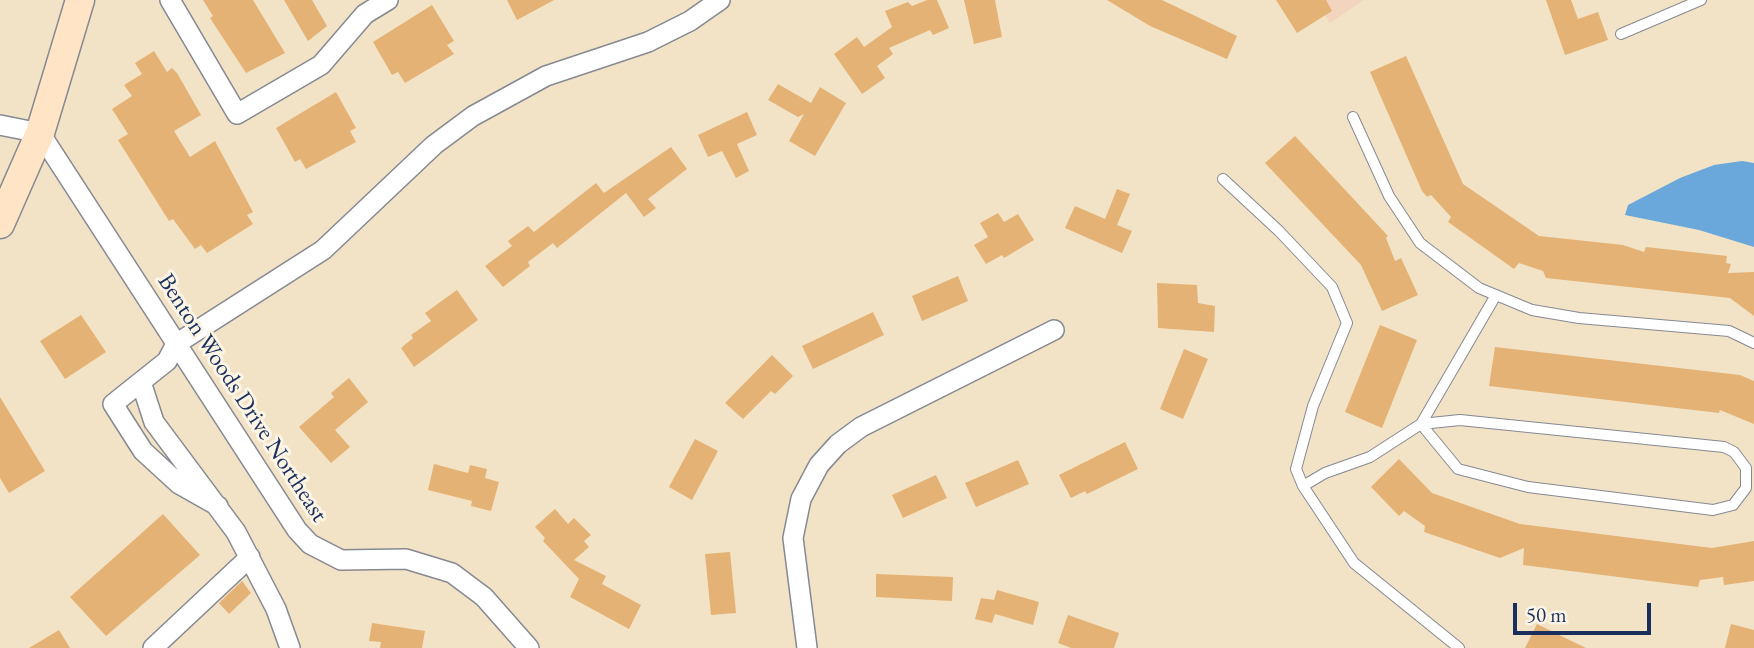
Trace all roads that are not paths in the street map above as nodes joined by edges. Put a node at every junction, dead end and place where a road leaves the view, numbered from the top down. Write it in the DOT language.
graph roads {
  1 [pos="80,0"];
  2 [pos="170,0"];
  3 [pos="388,0"];
  4 [pos="720,0"];
  5 [pos="1700,0"];
  6 [pos="1621,34"];
  7 [pos="1353,117"];
  8 [pos="0,125"];
  9 [pos="40,133"];
  10 [pos="1223,178"];
  11 [pos="0,224"];
  12 [pos="1496,295"];
  13 [pos="1054,330"];
  14 [pos="1754,343"];
  15 [pos="176,344"];
  16 [pos="141,382"];
  17 [pos="1421,424"];
  18 [pos="1303,486"];
  19 [pos="218,506"];
  20 [pos="250,557"];
  21 [pos="153,648"];
  22 [pos="290,648"];
  23 [pos="529,648"];
  24 [pos="807,648"];
  25 [pos="1459,648"];
  1 -- 9 [label="main road"];
  2 -- 3 [label="street"];
  4 -- 15 [label="street"];
  5 -- 6 [label="lane"];
  7 -- 12 [label="lane"];
  8 -- 9 [label="street"];
  9 -- 11 [label="main road"];
  9 -- 15 [label="street, Benton Woods Drive Northeast"];
  10 -- 18 [label="lane"];
  12 -- 14 [label="lane"];
  12 -- 17 [label="lane"];
  13 -- 24 [label="street"];
  15 -- 16 [label="street"];
  15 -- 23 [label="street, Benton Woods Drive Northeast"];
  16 -- 19 [label="street"];
  16 -- 19 [label="street"];
  17 -- 17 [label="lane"];
  17 -- 18 [label="lane"];
  18 -- 25 [label="lane"];
  19 -- 20 [label="street"];
  20 -- 21 [label="street"];
  20 -- 22 [label="street"];
}
